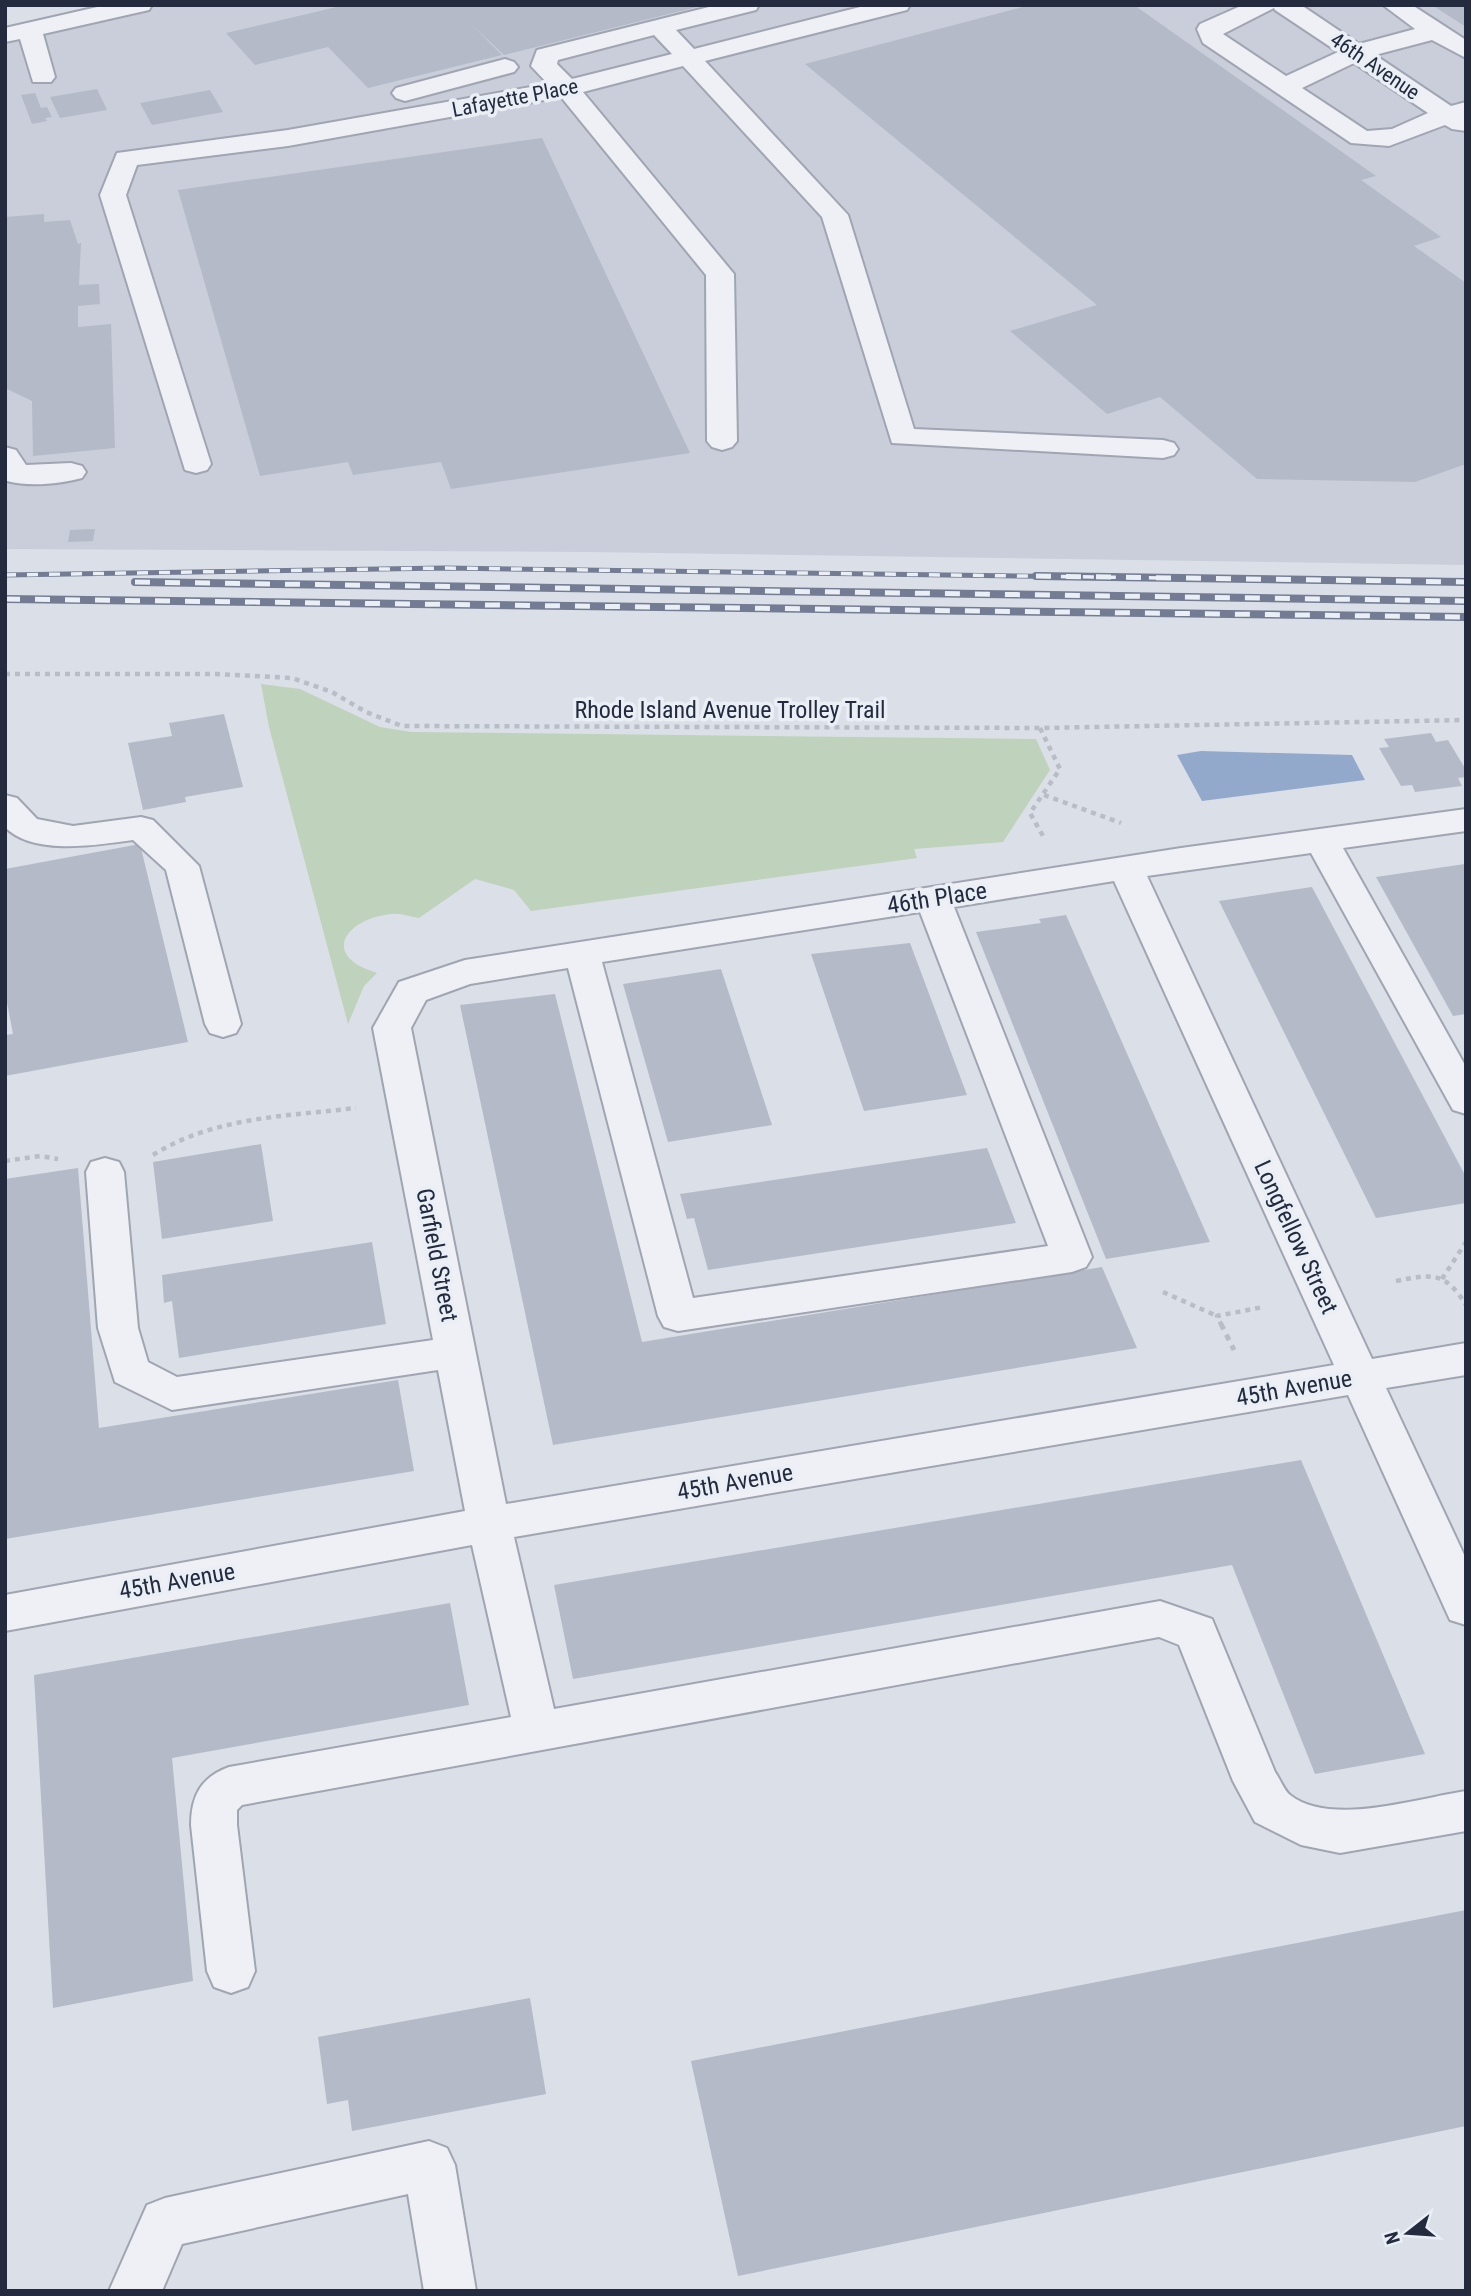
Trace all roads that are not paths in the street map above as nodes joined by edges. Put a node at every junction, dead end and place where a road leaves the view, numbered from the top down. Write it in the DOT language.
graph roads {
  1 [pos="140,5"];
  2 [pos="747,5"];
  3 [pos="780,5"];
  4 [pos="898,5"];
  5 [pos="1265,5"];
  6 [pos="1284,5"];
  7 [pos="1395,5"];
  8 [pos="660,27"];
  9 [pos="810,28"];
  10 [pos="17,31"];
  11 [pos="1435,31"];
  12 [pos="1466,51"];
  13 [pos="1355,53"];
  14 [pos="687,59"];
  15 [pos="505,67"];
  16 [pos="42,78"];
  17 [pos="456,79"];
  18 [pos="1283,86"];
  19 [pos="567,88"];
  20 [pos="405,93"];
  21 [pos="480,105"];
  22 [pos="1455,111"];
  23 [pos="1466,128"];
  24 [pos="722,442"];
  25 [pos="1163,449"];
  26 [pos="5,456"];
  27 [pos="196,464"];
  28 [pos="71,472"];
  29 [pos="5,806"];
  30 [pos="1466,820"];
  31 [pos="1321,839"];
  32 [pos="1126,867"];
  33 [pos="933,899"];
  34 [pos="582,954"];
  35 [pos="412,991"];
  36 [pos="223,1024"];
  37 [pos="1466,1101"];
  38 [pos="105,1172"];
  39 [pos="456,1352"];
  40 [pos="1466,1359"];
  41 [pos="1360,1377"];
  42 [pos="489,1524"];
  43 [pos="1466,1607"];
  44 [pos="5,1613"];
  45 [pos="537,1732"];
  46 [pos="1466,1811"];
  47 [pos="231,1971"];
  48 [pos="135,2291"];
  49 [pos="450,2291"];
  1 -- 10 [label="street"];
  2 -- 8 [label="street"];
  3 -- 9 [label="street"];
  4 -- 9 [label="street, Lafayette Place"];
  5 -- 18 [label="street"];
  6 -- 13 [label="street, 46th Avenue"];
  7 -- 11 [label="street"];
  8 -- 14 [label="street"];
  8 -- 19 [label="street"];
  9 -- 14 [label="street, Lafayette Place"];
  10 -- 16 [label="street"];
  11 -- 12 [label="street"];
  11 -- 13 [label="street"];
  13 -- 18 [label="street"];
  13 -- 22 [label="street, 46th Avenue"];
  14 -- 19 [label="street, Lafayette Place"];
  14 -- 25 [label="street"];
  15 -- 17 [label="street"];
  17 -- 20 [label="street"];
  17 -- 21 [label="street"];
  18 -- 22 [label="street"];
  19 -- 21 [label="street, Lafayette Place"];
  19 -- 24 [label="street"];
  21 -- 27 [label="street, Lafayette Place"];
  22 -- 23 [label="street, 46th Avenue"];
  26 -- 28 [label="street"];
  29 -- 36 [label="street"];
  30 -- 31 [label="street, 46th Place"];
  31 -- 32 [label="street, 46th Place"];
  31 -- 37 [label="street"];
  32 -- 33 [label="street, 46th Place"];
  32 -- 41 [label="street, Longfellow Street"];
  33 -- 34 [label="street, 46th Place"];
  33 -- 34 [label="street"];
  34 -- 35 [label="street, 46th Place"];
  35 -- 39 [label="street, Garfield Street"];
  38 -- 39 [label="street"];
  39 -- 42 [label="street, Garfield Street"];
  40 -- 41 [label="street, 45th Avenue"];
  41 -- 42 [label="street, 45th Avenue"];
  41 -- 43 [label="street, Longfellow Street"];
  42 -- 44 [label="street, 45th Avenue"];
  42 -- 45 [label="street, Garfield Street"];
  45 -- 46 [label="street"];
  45 -- 47 [label="street"];
  48 -- 49 [label="street"];
}
